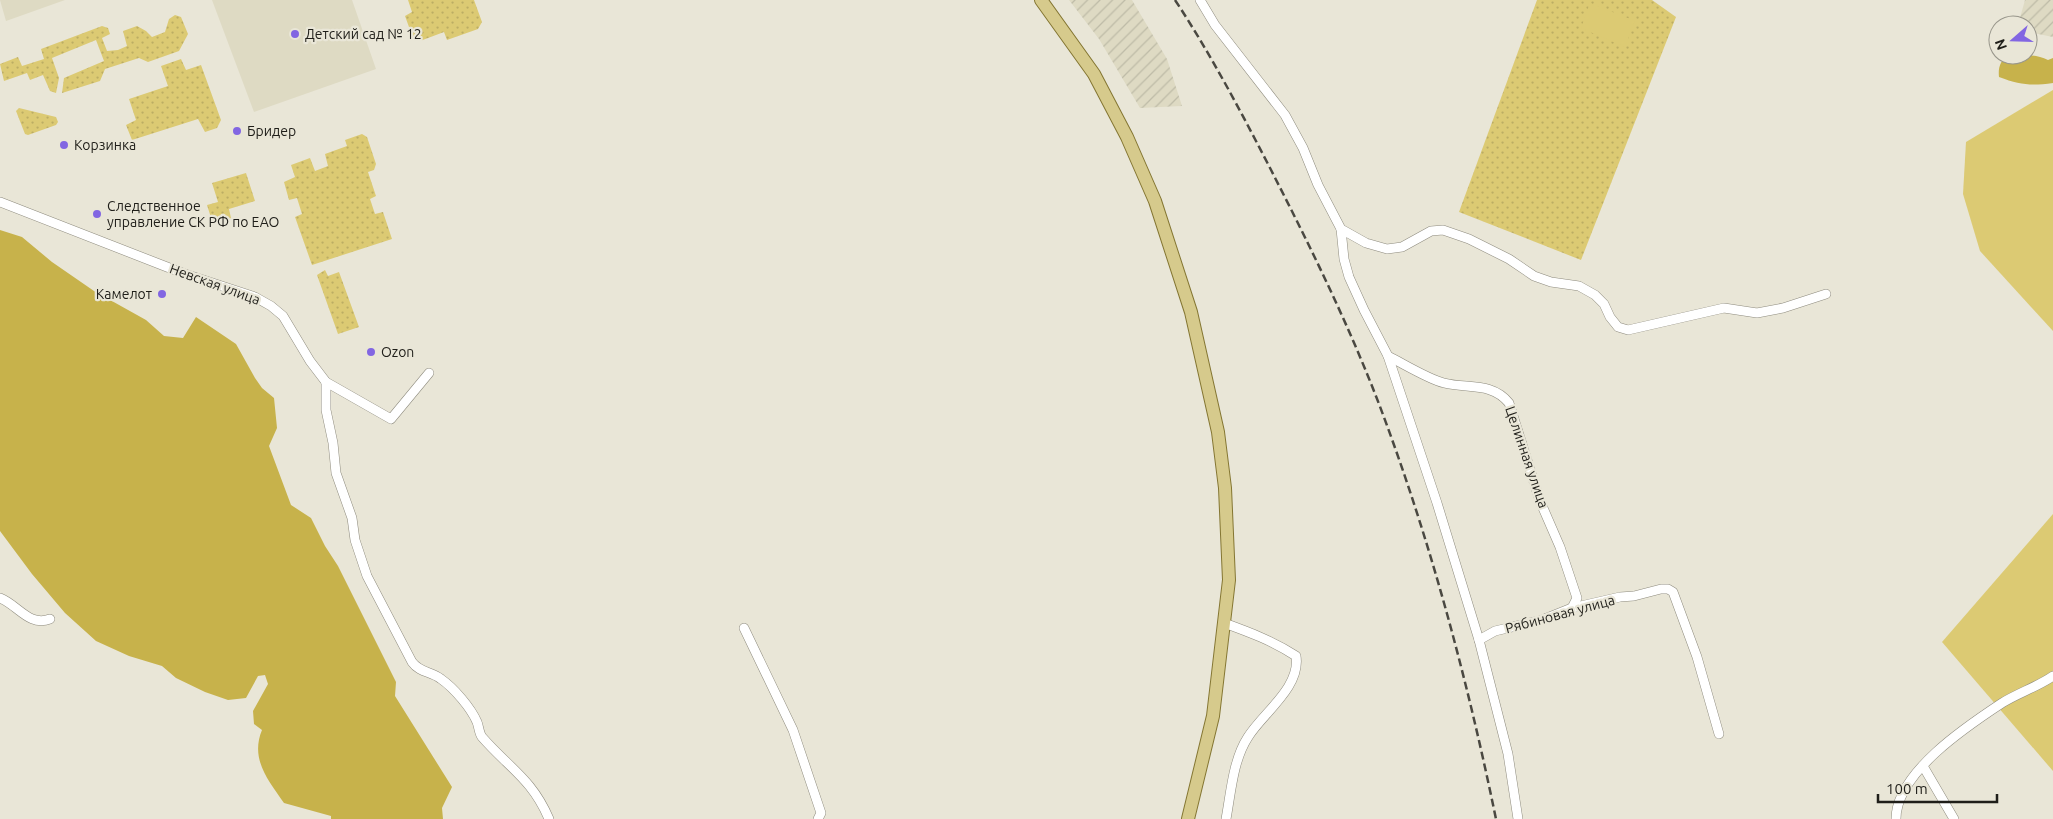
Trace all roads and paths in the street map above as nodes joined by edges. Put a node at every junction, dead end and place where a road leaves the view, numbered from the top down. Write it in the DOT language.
graph roads {
  1 [pos="1041,0"];
  2 [pos="1200,0"];
  3 [pos="0,202"];
  4 [pos="1341,228"];
  5 [pos="1826,294"];
  6 [pos="1388,356"];
  7 [pos="429,373"];
  8 [pos="326,382"];
  9 [pos="0,598"];
  10 [pos="1572,608"];
  11 [pos="50,619"];
  12 [pos="1224,623"];
  13 [pos="744,628"];
  14 [pos="1479,640"];
  15 [pos="2053,676"];
  16 [pos="1719,734"];
  17 [pos="1923,766"];
  18 [pos="549,819"];
  19 [pos="818,819"];
  20 [pos="1188,819"];
  21 [pos="1226,819"];
  22 [pos="1518,819"];
  23 [pos="1896,819"];
  24 [pos="1954,819"];
  1 -- 12 [label="main road"];
  2 -- 4 [label="street"];
  3 -- 8 [label="street, Невская улица"];
  4 -- 5 [label="street"];
  4 -- 6 [label="street"];
  6 -- 10 [label="street, Целинная улица"];
  6 -- 14 [label="street"];
  7 -- 8 [label="street, Невская улица"];
  8 -- 18 [label="street"];
  9 -- 11 [label="street"];
  10 -- 14 [label="street, Рябиновая улица"];
  10 -- 16 [label="street, Рябиновая улица"];
  12 -- 20 [label="main road"];
  12 -- 21 [label="street"];
  13 -- 19 [label="street"];
  14 -- 22 [label="street"];
  15 -- 17 [label="street"];
  17 -- 23 [label="street"];
  17 -- 24 [label="street"];
}
